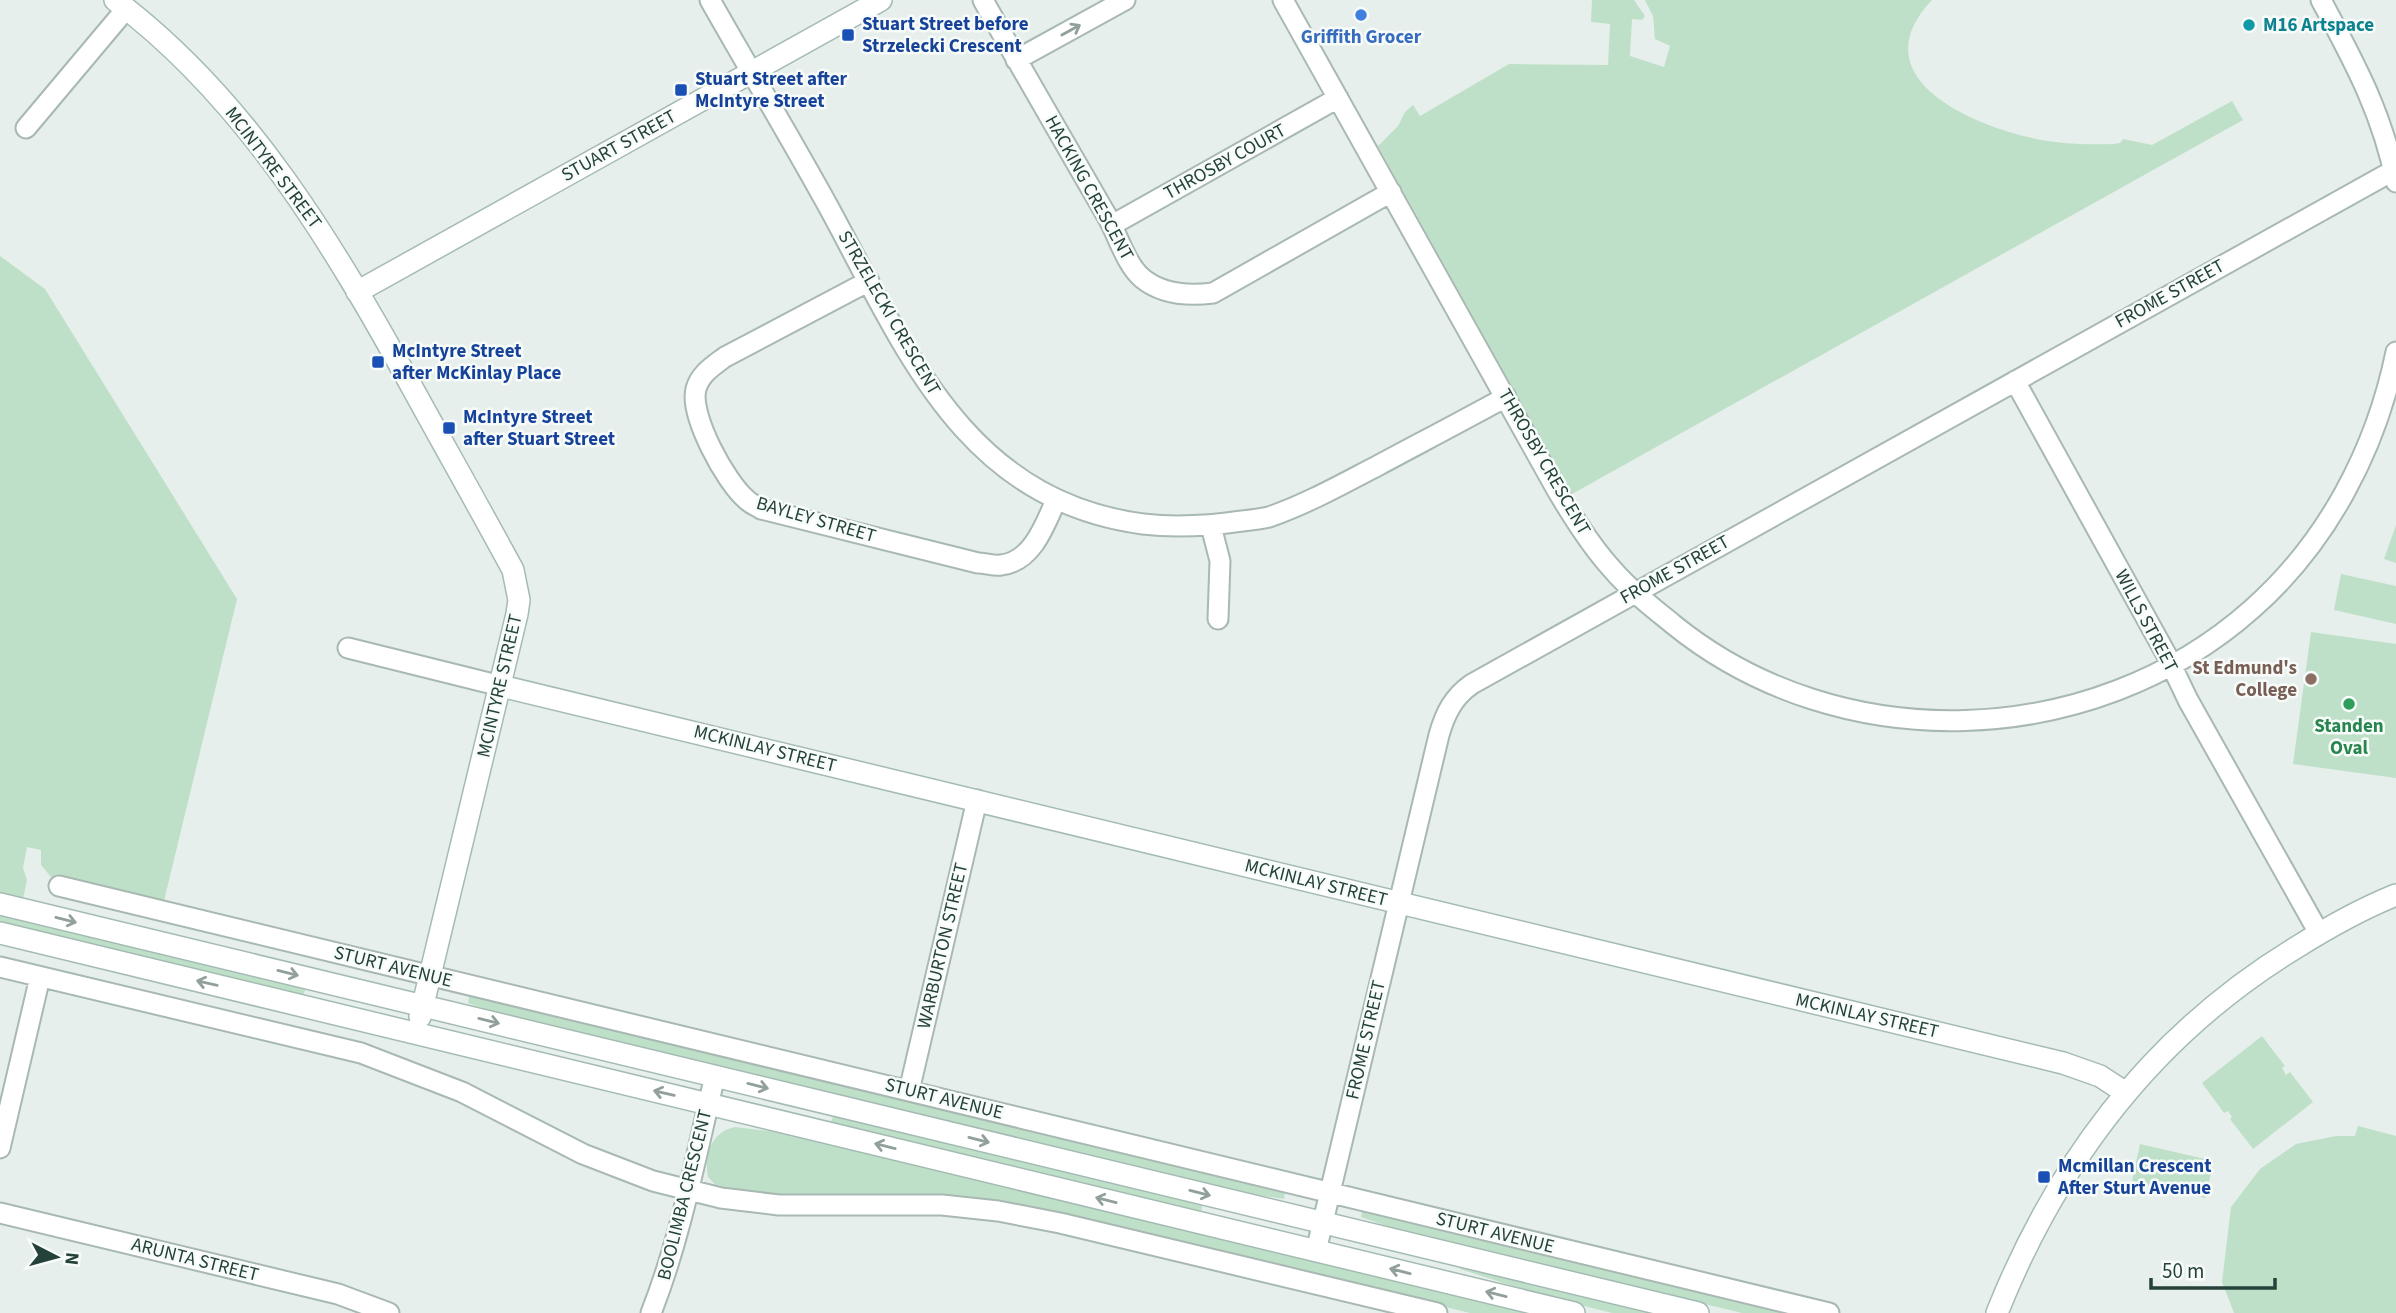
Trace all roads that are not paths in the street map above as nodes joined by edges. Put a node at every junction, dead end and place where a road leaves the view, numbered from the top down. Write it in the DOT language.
graph roads {
  1 [pos="710,0"];
  2 [pos="881,0"];
  3 [pos="983,0"];
  4 [pos="1125,0"];
  5 [pos="1283,0"];
  6 [pos="2321,0"];
  7 [pos="121,4"];
  8 [pos="1017,60"];
  9 [pos="751,72"];
  10 [pos="1338,98"];
  11 [pos="26,128"];
  12 [pos="2395,174"];
  13 [pos="1391,192"];
  14 [pos="1112,225"];
  15 [pos="869,281"];
  16 [pos="357,292"];
  17 [pos="2396,352"];
  18 [pos="2015,381"];
  19 [pos="1506,397"];
  20 [pos="1056,500"];
  21 [pos="1211,526"];
  22 [pos="1635,593"];
  23 [pos="1218,619"];
  24 [pos="348,648"];
  25 [pos="2171,665"];
  26 [pos="501,685"];
  27 [pos="977,800"];
  28 [pos="59,886"];
  29 [pos="2396,895"];
  30 [pos="0,904"];
  31 [pos="1399,904"];
  32 [pos="0,933"];
  33 [pos="2319,933"];
  34 [pos="0,967"];
  35 [pos="430,976"];
  36 [pos="40,977"];
  37 [pos="423,1005"];
  38 [pos="416,1033"];
  39 [pos="715,1076"];
  40 [pos="909,1091"];
  41 [pos="2126,1093"];
  42 [pos="708,1104"];
  43 [pos="0,1148"];
  44 [pos="688,1189"];
  45 [pos="1330,1192"];
  46 [pos="0,1213"];
  47 [pos="1322,1223"];
  48 [pos="1315,1251"];
  49 [pos="389,1313"];
  50 [pos="651,1313"];
  51 [pos="1437,1313"];
  52 [pos="1574,1313"];
  53 [pos="1698,1313"];
  54 [pos="1829,1313"];
  55 [pos="1997,1313"];
  1 -- 9 [label="street, STRZELECKI CRESCENT"];
  2 -- 9 [label="street, STUART STREET"];
  3 -- 8 [label="street, HACKING CRESCENT"];
  8 -- 4 [label="street, one-way"];
  5 -- 10 [label="street, THROSBY CRESCENT"];
  6 -- 12 [label="street"];
  7 -- 11 [label="street"];
  7 -- 16 [label="street, MCINTYRE STREET"];
  8 -- 14 [label="street, HACKING CRESCENT"];
  9 -- 15 [label="street, STRZELECKI CRESCENT"];
  9 -- 16 [label="street, STUART STREET"];
  10 -- 13 [label="street, THROSBY CRESCENT"];
  10 -- 14 [label="street, THROSBY COURT"];
  12 -- 18 [label="street, FROME STREET"];
  13 -- 14 [label="street, HACKING CRESCENT"];
  13 -- 19 [label="street, THROSBY CRESCENT"];
  15 -- 20 [label="street, STRZELECKI CRESCENT"];
  15 -- 20 [label="street, BAYLEY STREET"];
  16 -- 26 [label="street, MCINTYRE STREET"];
  17 -- 25 [label="street, THROSBY CRESCENT"];
  18 -- 22 [label="street, FROME STREET"];
  18 -- 25 [label="street, WILLS STREET"];
  19 -- 21 [label="street, STRZELECKI CRESCENT"];
  19 -- 22 [label="street, THROSBY CRESCENT"];
  20 -- 21 [label="street, STRZELECKI CRESCENT"];
  21 -- 23 [label="street"];
  22 -- 25 [label="street, THROSBY CRESCENT"];
  22 -- 31 [label="street, FROME STREET"];
  24 -- 26 [label="street"];
  25 -- 33 [label="street, WILLS STREET"];
  26 -- 27 [label="street, MCKINLAY STREET"];
  26 -- 35 [label="street, MCINTYRE STREET"];
  27 -- 31 [label="street, MCKINLAY STREET"];
  27 -- 40 [label="street, WARBURTON STREET"];
  28 -- 35 [label="street, STURT AVENUE"];
  29 -- 33 [label="street"];
  30 -- 37 [label="street, STURT AVENUE, one-way"];
  31 -- 41 [label="street, MCKINLAY STREET"];
  31 -- 45 [label="street, FROME STREET"];
  38 -- 32 [label="street, one-way"];
  33 -- 41 [label="street"];
  34 -- 36 [label="street"];
  35 -- 37 [label="street, MCINTYRE STREET"];
  35 -- 40 [label="street, STURT AVENUE"];
  36 -- 43 [label="street"];
  36 -- 44 [label="street"];
  37 -- 38 [label="street, MCINTYRE STREET"];
  37 -- 39 [label="street, STURT AVENUE, one-way"];
  42 -- 38 [label="street, one-way"];
  39 -- 42 [label="street, BOOLIMBA CRESCENT"];
  39 -- 47 [label="street, STURT AVENUE, one-way"];
  40 -- 45 [label="street, STURT AVENUE"];
  41 -- 55 [label="street"];
  42 -- 44 [label="street, BOOLIMBA CRESCENT"];
  48 -- 42 [label="street, one-way"];
  44 -- 50 [label="street, BOOLIMBA CRESCENT"];
  44 -- 51 [label="street"];
  45 -- 47 [label="street, FROME STREET"];
  45 -- 54 [label="street, STURT AVENUE"];
  46 -- 49 [label="street, ARUNTA STREET"];
  47 -- 48 [label="street, FROME STREET"];
  47 -- 53 [label="street, STURT AVENUE"];
  52 -- 48 [label="street, one-way"];
}
